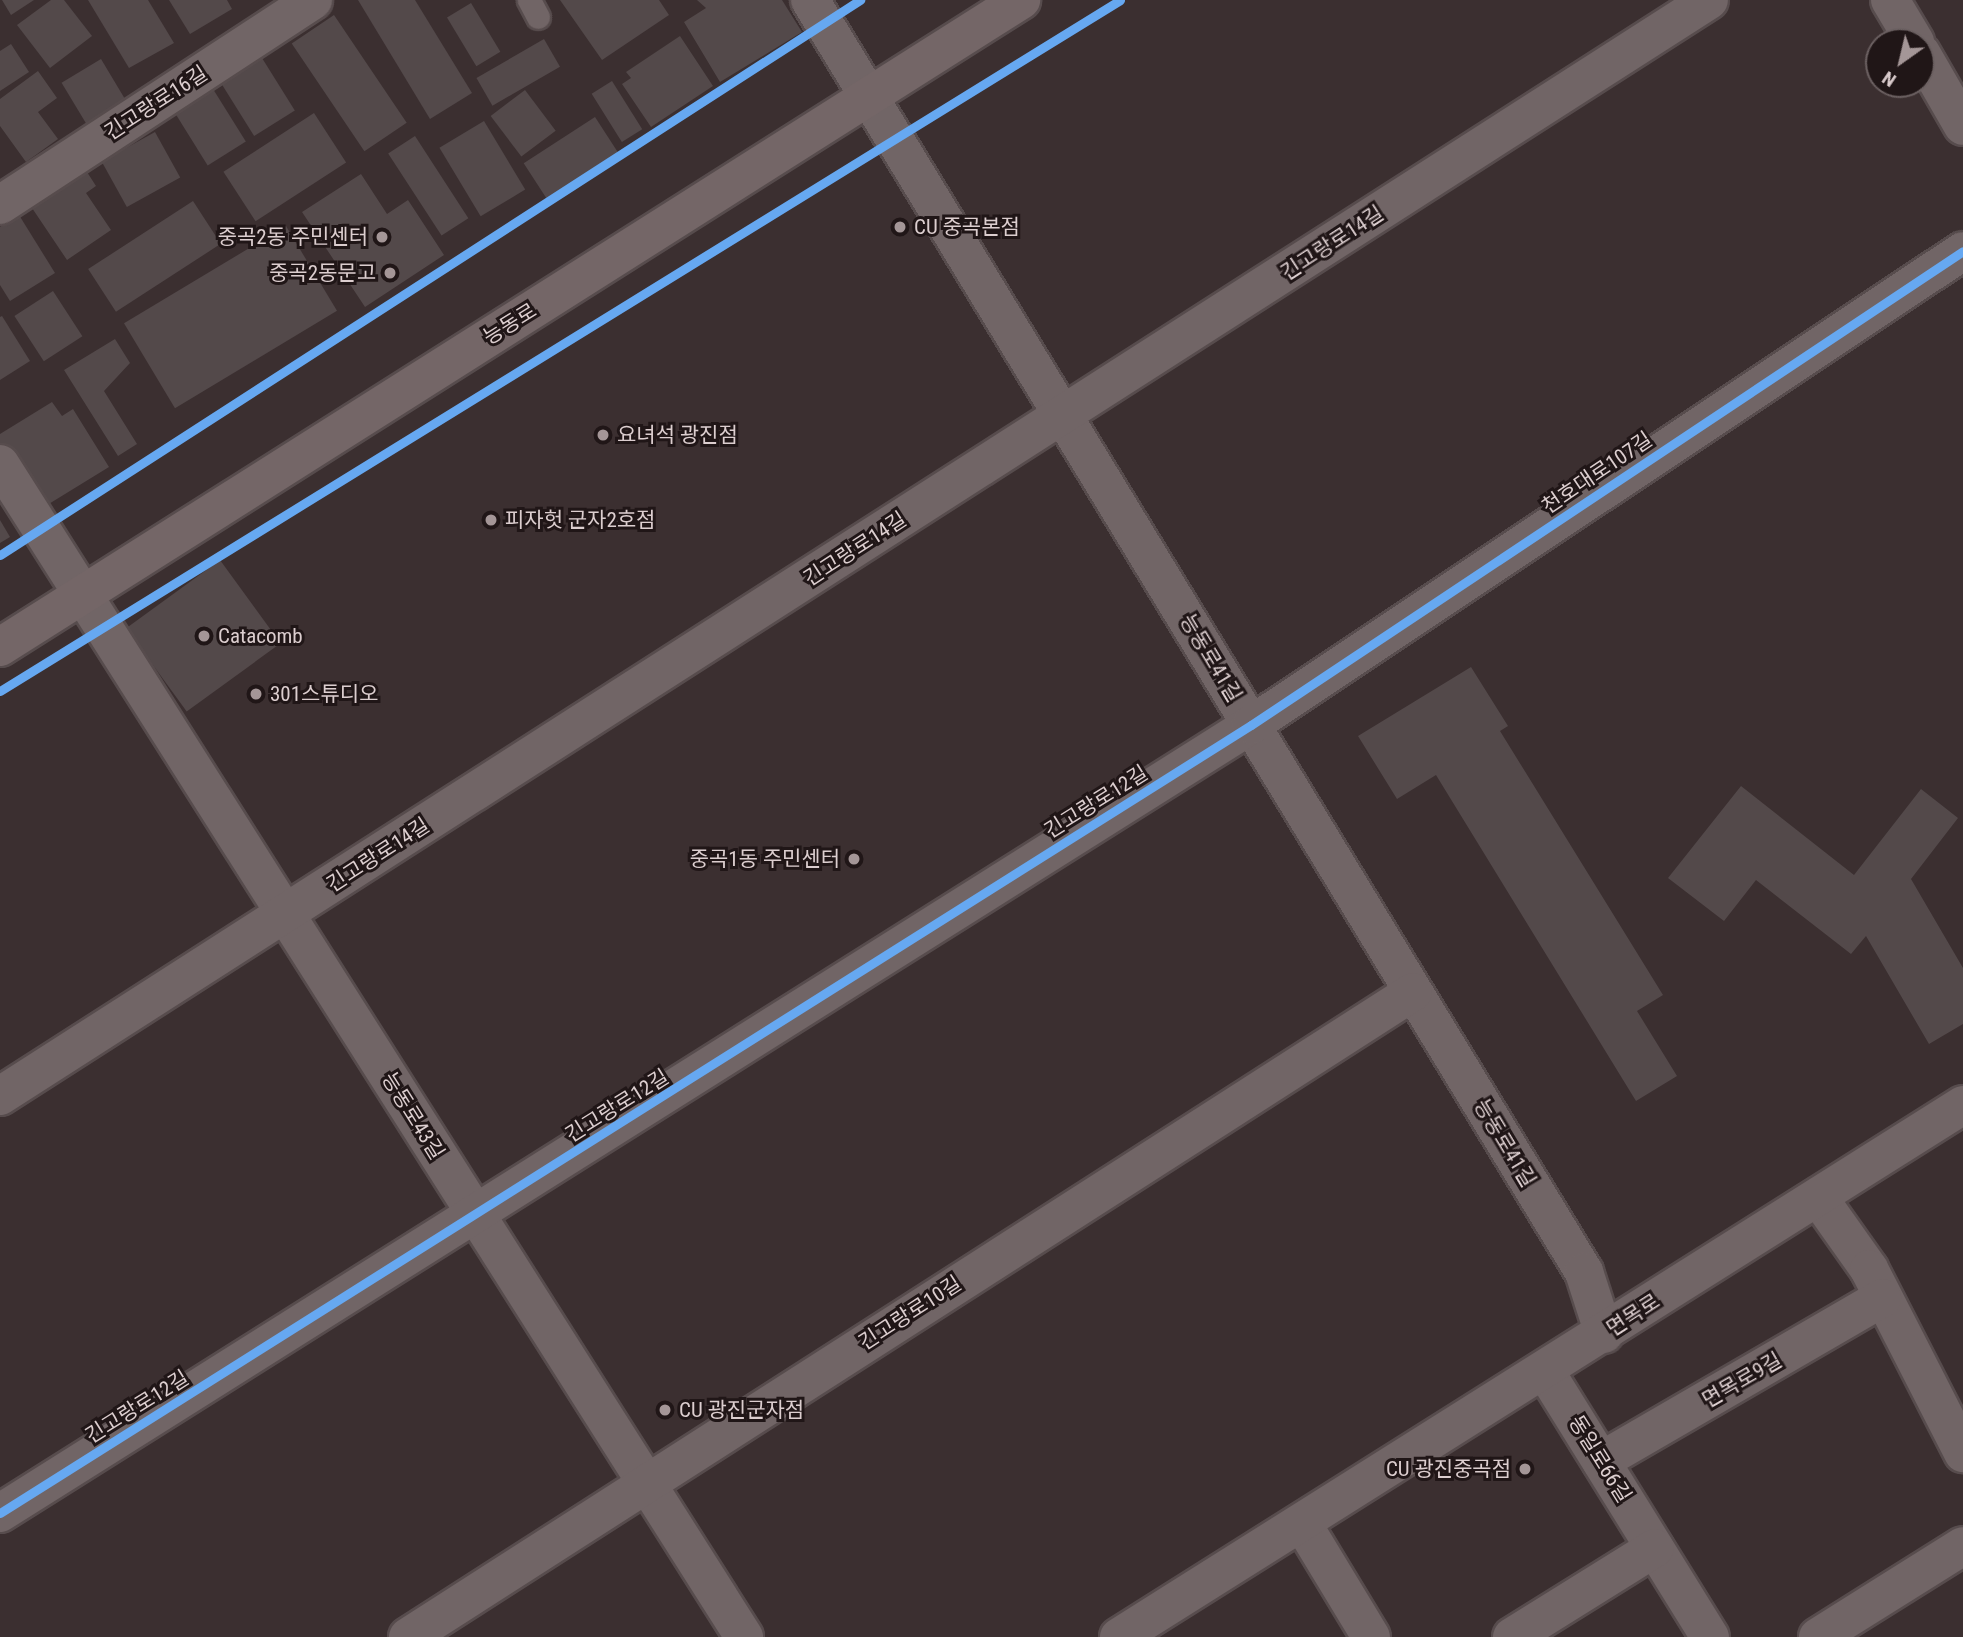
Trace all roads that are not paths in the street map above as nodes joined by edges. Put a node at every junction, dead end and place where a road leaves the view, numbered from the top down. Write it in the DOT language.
graph roads {
  1 [pos="313,0"];
  2 [pos="810,0"];
  3 [pos="1021,0"];
  4 [pos="1709,0"];
  5 [pos="1891,0"];
  6 [pos="1907,28"];
  7 [pos="1935,77"];
  8 [pos="869,97"];
  9 [pos="1963,126"];
  10 [pos="0,205"];
  11 [pos="1963,251"];
  12 [pos="1063,416"];
  13 [pos="0,464"];
  14 [pos="82,595"];
  15 [pos="0,647"];
  16 [pos="1251,724"];
  17 [pos="285,915"];
  18 [pos="1413,992"];
  19 [pos="0,1096"];
  20 [pos="1963,1105"];
  21 [pos="1818,1197"];
  22 [pos="476,1216"];
  23 [pos="1882,1298"];
  24 [pos="1604,1334"];
  25 [pos="1545,1371"];
  26 [pos="1963,1452"];
  27 [pos="1601,1461"];
  28 [pos="646,1482"];
  29 [pos="0,1513"];
  30 [pos="1302,1522"];
  31 [pos="1963,1546"];
  32 [pos="1655,1548"];
  33 [pos="408,1637"];
  34 [pos="744,1637"];
  35 [pos="1119,1637"];
  36 [pos="1371,1637"];
  37 [pos="1511,1637"];
  38 [pos="1710,1637"];
  39 [pos="1818,1637"];
  1 -- 10 [label="street, 긴고랑로16길"];
  2 -- 8 [label="street, 능동로41길"];
  3 -- 8 [label="main road, 능동로"];
  4 -- 12 [label="street, 긴고랑로14길"];
  5 -- 6 [label="street"];
  7 -- 9 [label="street"];
  8 -- 12 [label="street, 능동로41길"];
  8 -- 14 [label="main road, 능동로"];
  11 -- 16 [label="street, 천호대로107길"];
  12 -- 16 [label="street, 능동로41길"];
  12 -- 17 [label="street, 긴고랑로14길"];
  13 -- 14 [label="street, 능동로43길"];
  14 -- 15 [label="main road, 능동로"];
  14 -- 17 [label="street, 능동로43길"];
  16 -- 18 [label="street, 능동로41길"];
  16 -- 22 [label="street, 긴고랑로12길"];
  17 -- 19 [label="street, 긴고랑로14길"];
  17 -- 22 [label="street, 능동로43길"];
  18 -- 24 [label="street, 능동로41길"];
  18 -- 28 [label="street, 긴고랑로10길"];
  20 -- 21 [label="street, 면목로"];
  21 -- 23 [label="street"];
  21 -- 24 [label="street, 면목로"];
  22 -- 28 [label="street, 능동로43길"];
  22 -- 29 [label="street, 긴고랑로12길"];
  23 -- 26 [label="street"];
  23 -- 27 [label="street, 면목로9길"];
  24 -- 25 [label="street, 면목로"];
  25 -- 27 [label="street, 동일로66길"];
  25 -- 30 [label="street, 면목로"];
  27 -- 32 [label="street, 동일로66길"];
  28 -- 33 [label="street, 긴고랑로10길"];
  28 -- 34 [label="street, 능동로43길"];
  30 -- 35 [label="street, 면목로"];
  30 -- 36 [label="street"];
  31 -- 39 [label="street"];
  32 -- 37 [label="street"];
  32 -- 38 [label="street, 동일로66길"];
}
